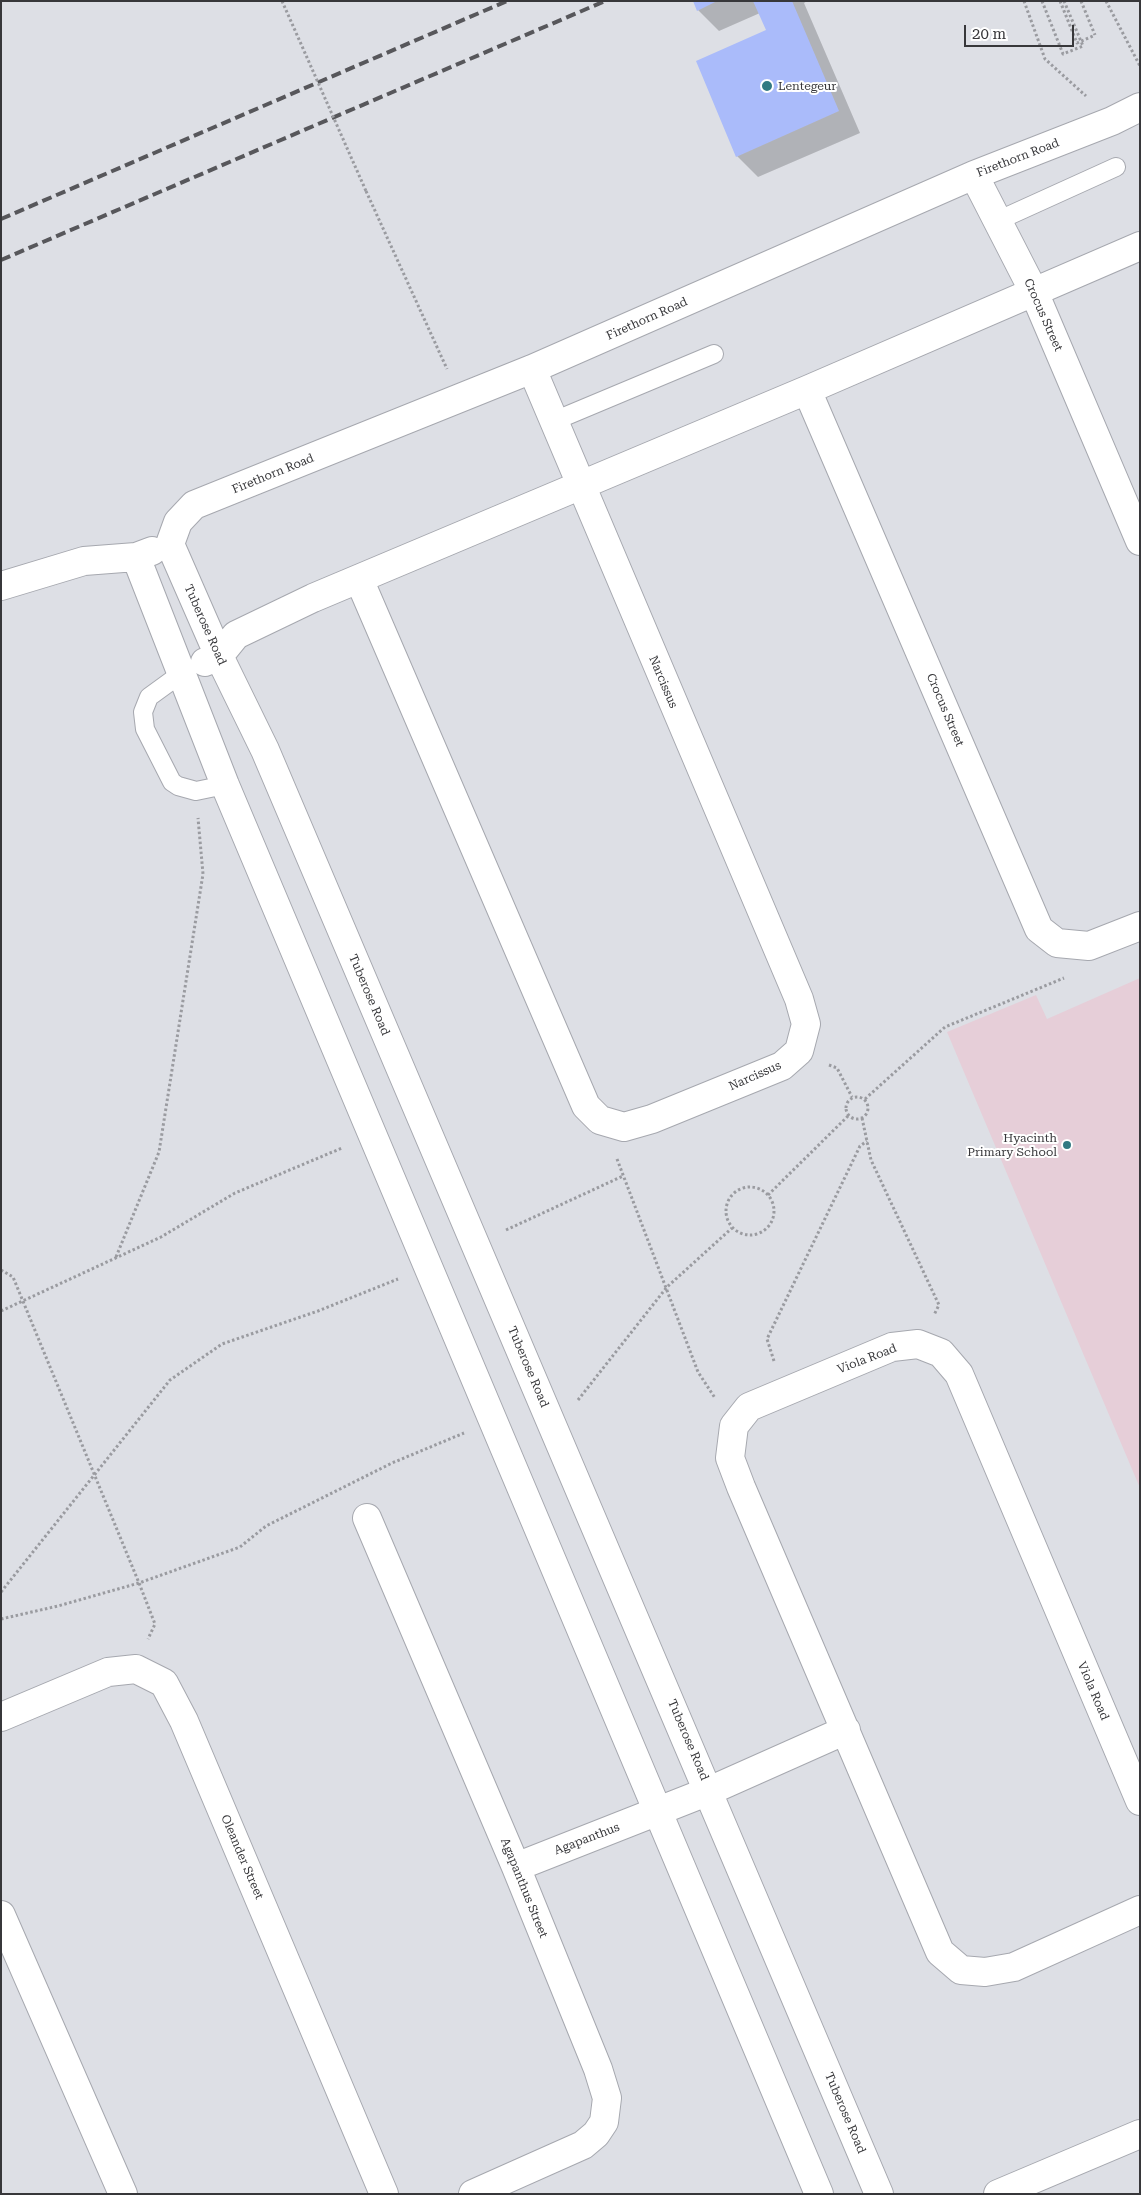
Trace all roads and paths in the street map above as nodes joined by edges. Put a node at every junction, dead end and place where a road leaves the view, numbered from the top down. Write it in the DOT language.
graph roads {
  1 [pos="282,1"];
  2 [pos="1024,1"];
  3 [pos="1042,1"];
  4 [pos="1060,1"];
  5 [pos="1064,1"];
  6 [pos="1080,1"];
  7 [pos="1106,1"];
  8 [pos="1140,66"];
  9 [pos="1140,107"];
  10 [pos="1112,121"];
  11 [pos="1116,167"];
  12 [pos="974,175"];
  13 [pos="997,221"];
  14 [pos="1140,246"];
  15 [pos="1034,292"];
  16 [pos="714,354"];
  17 [pos="532,369"];
  18 [pos="807,390"];
  19 [pos="461,399"];
  20 [pos="554,421"];
  21 [pos="579,484"];
  22 [pos="1140,541"];
  23 [pos="170,544"];
  24 [pos="136,557"];
  25 [pos="359,579"];
  26 [pos="1,586"];
  27 [pos="219,656"];
  28 [pos="182,673"];
  29 [pos="225,785"];
  30 [pos="196,791"];
  31 [pos="1140,926"];
  32 [pos="1068,976"];
  33 [pos="837,1068"];
  34 [pos="852,1097"];
  35 [pos="865,1099"];
  36 [pos="848,1116"];
  37 [pos="862,1118"];
  38 [pos="372,1136"];
  39 [pos="866,1141"];
  40 [pos="617,1159"];
  41 [pos="623,1176"];
  42 [pos="768,1195"];
  43 [pos="732,1228"];
  44 [pos="502,1232"];
  45 [pos="116,1257"];
  46 [pos="1,1270"];
  47 [pos="404,1276"];
  48 [pos="666,1287"];
  49 [pos="23,1300"];
  50 [pos="939,1305"];
  51 [pos="1,1310"];
  52 [pos="698,1372"];
  53 [pos="784,1392"];
  54 [pos="571,1404"];
  55 [pos="466,1432"];
  56 [pos="95,1475"];
  57 [pos="367,1518"];
  58 [pos="140,1583"];
  59 [pos="1,1592"];
  60 [pos="1,1619"];
  61 [pos="155,1624"];
  62 [pos="1,1717"];
  63 [pos="846,1730"];
  64 [pos="709,1791"];
  65 [pos="1140,1801"];
  66 [pos="658,1812"];
  67 [pos="516,1867"];
  68 [pos="1140,1910"];
  69 [pos="1,1915"];
  70 [pos="1140,2134"];
  71 [pos="122,2194"];
  72 [pos="384,2194"];
  73 [pos="473,2194"];
  74 [pos="819,2194"];
  75 [pos="879,2194"];
  76 [pos="998,2194"];
  1 -- 19 [label="path, bridge"];
  2 -- 10 [label="path"];
  3 -- 5 [label="path"];
  4 -- 6 [label="path, bridge"];
  7 -- 8 [label="path"];
  9 -- 10 [label="street, Firethorn Road"];
  10 -- 12 [label="street, Firethorn Road"];
  11 -- 13 [label="lane"];
  12 -- 13 [label="street, Crocus Street"];
  12 -- 17 [label="street, Firethorn Road"];
  13 -- 15 [label="street, Crocus Street"];
  14 -- 15 [label="street"];
  15 -- 18 [label="street"];
  15 -- 22 [label="street, Crocus Street"];
  16 -- 20 [label="lane"];
  17 -- 19 [label="street, Firethorn Road"];
  17 -- 20 [label="street, Narcissus"];
  18 -- 21 [label="street"];
  18 -- 31 [label="street, Crocus Street"];
  19 -- 23 [label="street, Firethorn Road"];
  20 -- 21 [label="street, Narcissus"];
  21 -- 25 [label="street"];
  21 -- 25 [label="street, Narcissus"];
  23 -- 24 [label="street"];
  23 -- 27 [label="street, Tuberose Road"];
  24 -- 26 [label="street"];
  24 -- 28 [label="street"];
  25 -- 27 [label="street"];
  27 -- 28 [label="street"];
  27 -- 64 [label="street, Tuberose Road"];
  28 -- 29 [label="street"];
  28 -- 30 [label="lane"];
  29 -- 30 [label="lane"];
  29 -- 38 [label="street"];
  30 -- 45 [label="path"];
  32 -- 35 [label="path"];
  33 -- 34 [label="path"];
  34 -- 35 [label="path"];
  34 -- 36 [label="path"];
  35 -- 37 [label="path"];
  36 -- 37 [label="path"];
  36 -- 42 [label="path"];
  37 -- 39 [label="path"];
  38 -- 45 [label="path"];
  38 -- 66 [label="street"];
  39 -- 50 [label="path"];
  39 -- 53 [label="path"];
  40 -- 41 [label="path"];
  41 -- 44 [label="path"];
  41 -- 48 [label="path"];
  42 -- 43 [label="path"];
  42 -- 43 [label="path"];
  43 -- 48 [label="path"];
  45 -- 49 [label="path"];
  46 -- 49 [label="path"];
  47 -- 56 [label="path"];
  48 -- 52 [label="path"];
  48 -- 54 [label="path"];
  49 -- 51 [label="path"];
  49 -- 56 [label="path"];
  53 -- 63 [label="street, Viola Road"];
  53 -- 65 [label="street, Viola Road"];
  55 -- 58 [label="path"];
  56 -- 58 [label="path"];
  56 -- 59 [label="path"];
  57 -- 67 [label="street, Agapanthus Street"];
  58 -- 60 [label="path"];
  58 -- 61 [label="path"];
  62 -- 72 [label="street, Oleander Street"];
  63 -- 64 [label="street"];
  63 -- 68 [label="street, Viola Road"];
  64 -- 66 [label="street, Agapanthus"];
  64 -- 75 [label="street, Tuberose Road"];
  66 -- 67 [label="street, Agapanthus"];
  66 -- 74 [label="street"];
  67 -- 73 [label="street, Agapanthus Street"];
  69 -- 71 [label="street"];
  70 -- 76 [label="street"];
}
